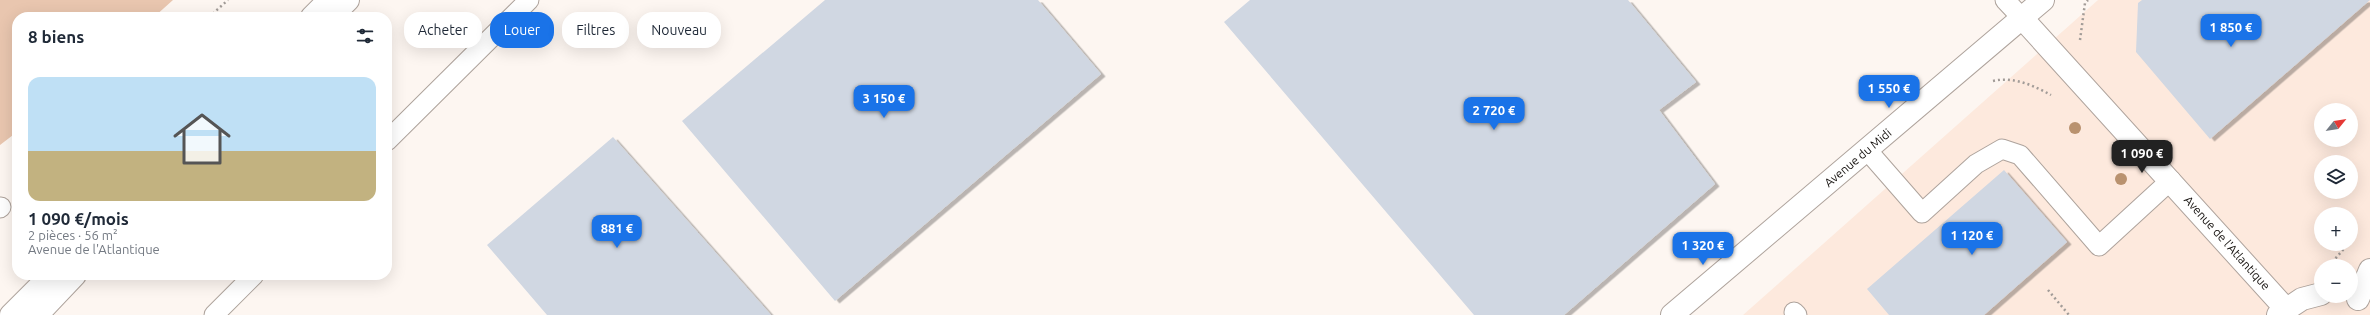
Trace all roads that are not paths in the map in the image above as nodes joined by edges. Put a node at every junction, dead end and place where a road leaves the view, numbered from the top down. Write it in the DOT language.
graph roads {
  1 [pos="329,0"];
  2 [pos="348,0"];
  3 [pos="529,0"];
  4 [pos="2005,0"];
  5 [pos="2043,0"];
  6 [pos="317,12"];
  7 [pos="336,12"];
  8 [pos="2022,18"];
  9 [pos="392,136"];
  10 [pos="1867,150"];
  11 [pos="2171,180"];
  12 [pos="2370,270"];
  13 [pos="46,280"];
  14 [pos="70,280"];
  15 [pos="249,280"];
  16 [pos="2314,296"];
  17 [pos="2358,301"];
  18 [pos="2282,312"];
  19 [pos="11,315"];
  20 [pos="38,315"];
  21 [pos="214,315"];
  22 [pos="1672,315"];
  1 -- 6 [label="street"];
  2 -- 7 [label="street"];
  3 -- 9 [label="lane"];
  4 -- 8 [label="lane"];
  5 -- 8 [label="street, Avenue du Midi"];
  8 -- 10 [label="street, Avenue du Midi"];
  8 -- 11 [label="street, Avenue de l'Atlantique"];
  10 -- 11 [label="lane"];
  10 -- 22 [label="street, Avenue du Midi"];
  11 -- 18 [label="street, Avenue de l'Atlantique"];
  12 -- 17 [label="street"];
  13 -- 19 [label="street"];
  14 -- 20 [label="street"];
  15 -- 21 [label="lane"];
  16 -- 18 [label="street"];
}
